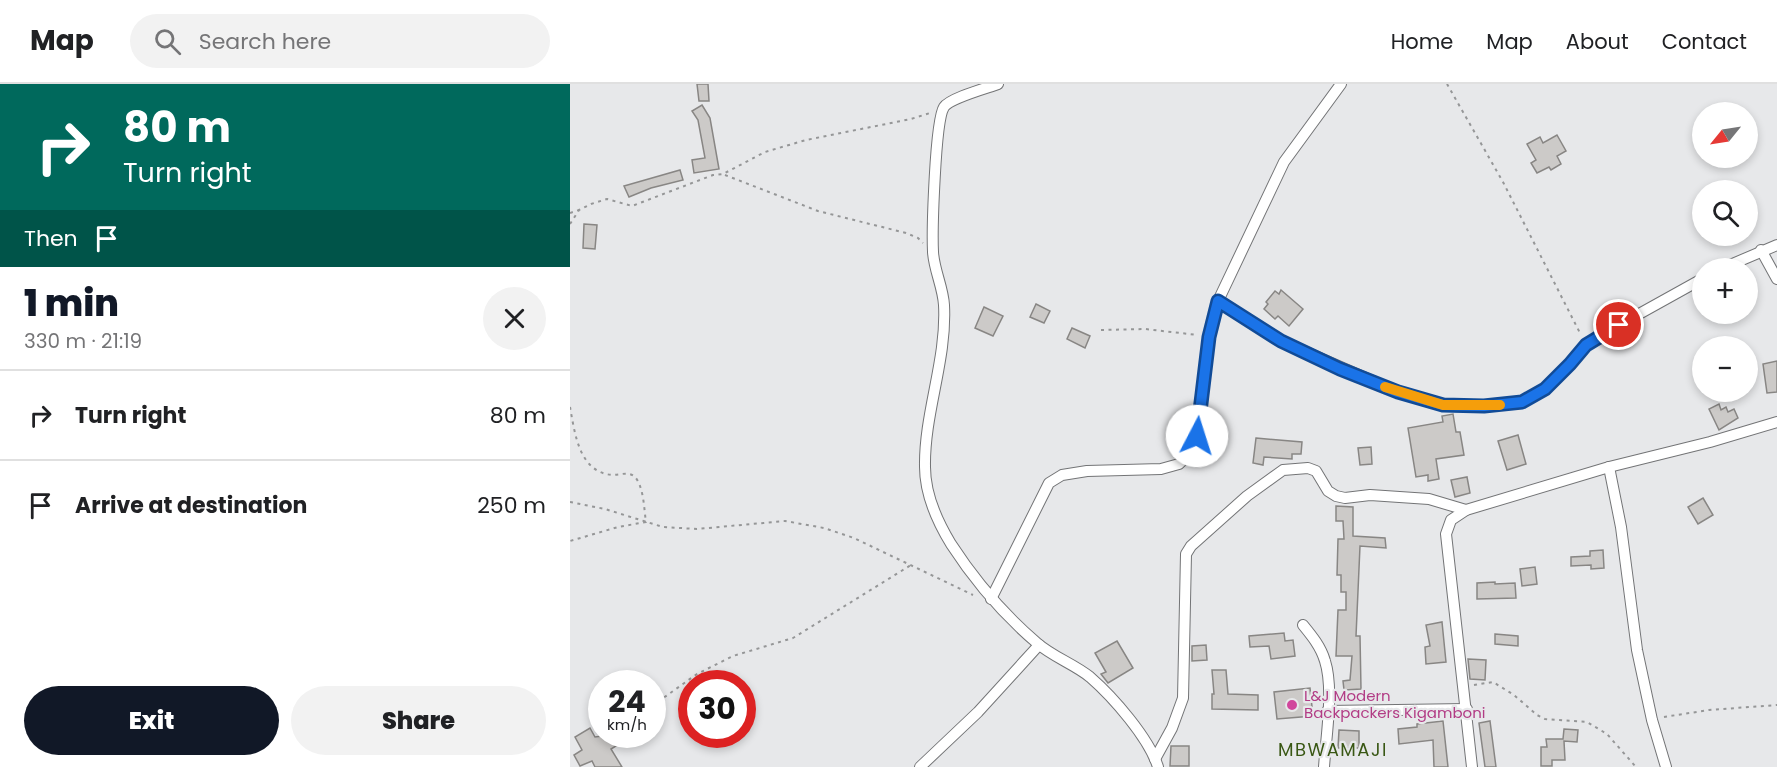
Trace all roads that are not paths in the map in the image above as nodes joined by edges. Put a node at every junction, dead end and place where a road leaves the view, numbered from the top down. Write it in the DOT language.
graph roads {
  1 [pos="998,84"];
  2 [pos="1341,84"];
  3 [pos="1777,245"];
  4 [pos="1761,250"];
  5 [pos="1744,258"];
  6 [pos="1777,279"];
  7 [pos="1692,284"];
  8 [pos="1218,301"];
  9 [pos="1777,422"];
  10 [pos="1609,467"];
  11 [pos="1466,510"];
  12 [pos="991,599"];
  13 [pos="1303,625"];
  14 [pos="1039,645"];
  15 [pos="1467,709"];
  16 [pos="1327,711"];
  17 [pos="1156,763"];
  18 [pos="920,767"];
  19 [pos="1324,767"];
  20 [pos="1472,767"];
  21 [pos="1666,767"];
  1 -- 12 [label="street"];
  2 -- 8 [label="street"];
  3 -- 4 [label="street"];
  4 -- 5 [label="street"];
  4 -- 6 [label="street"];
  7 -- 8 [label="street"];
  8 -- 12 [label="street"];
  9 -- 10 [label="street"];
  10 -- 11 [label="street"];
  10 -- 21 [label="street"];
  11 -- 15 [label="street"];
  11 -- 17 [label="street"];
  12 -- 14 [label="street"];
  13 -- 16 [label="street"];
  14 -- 17 [label="street"];
  14 -- 18 [label="street"];
  15 -- 16 [label="street"];
  15 -- 20 [label="street"];
  16 -- 19 [label="street"];
}
